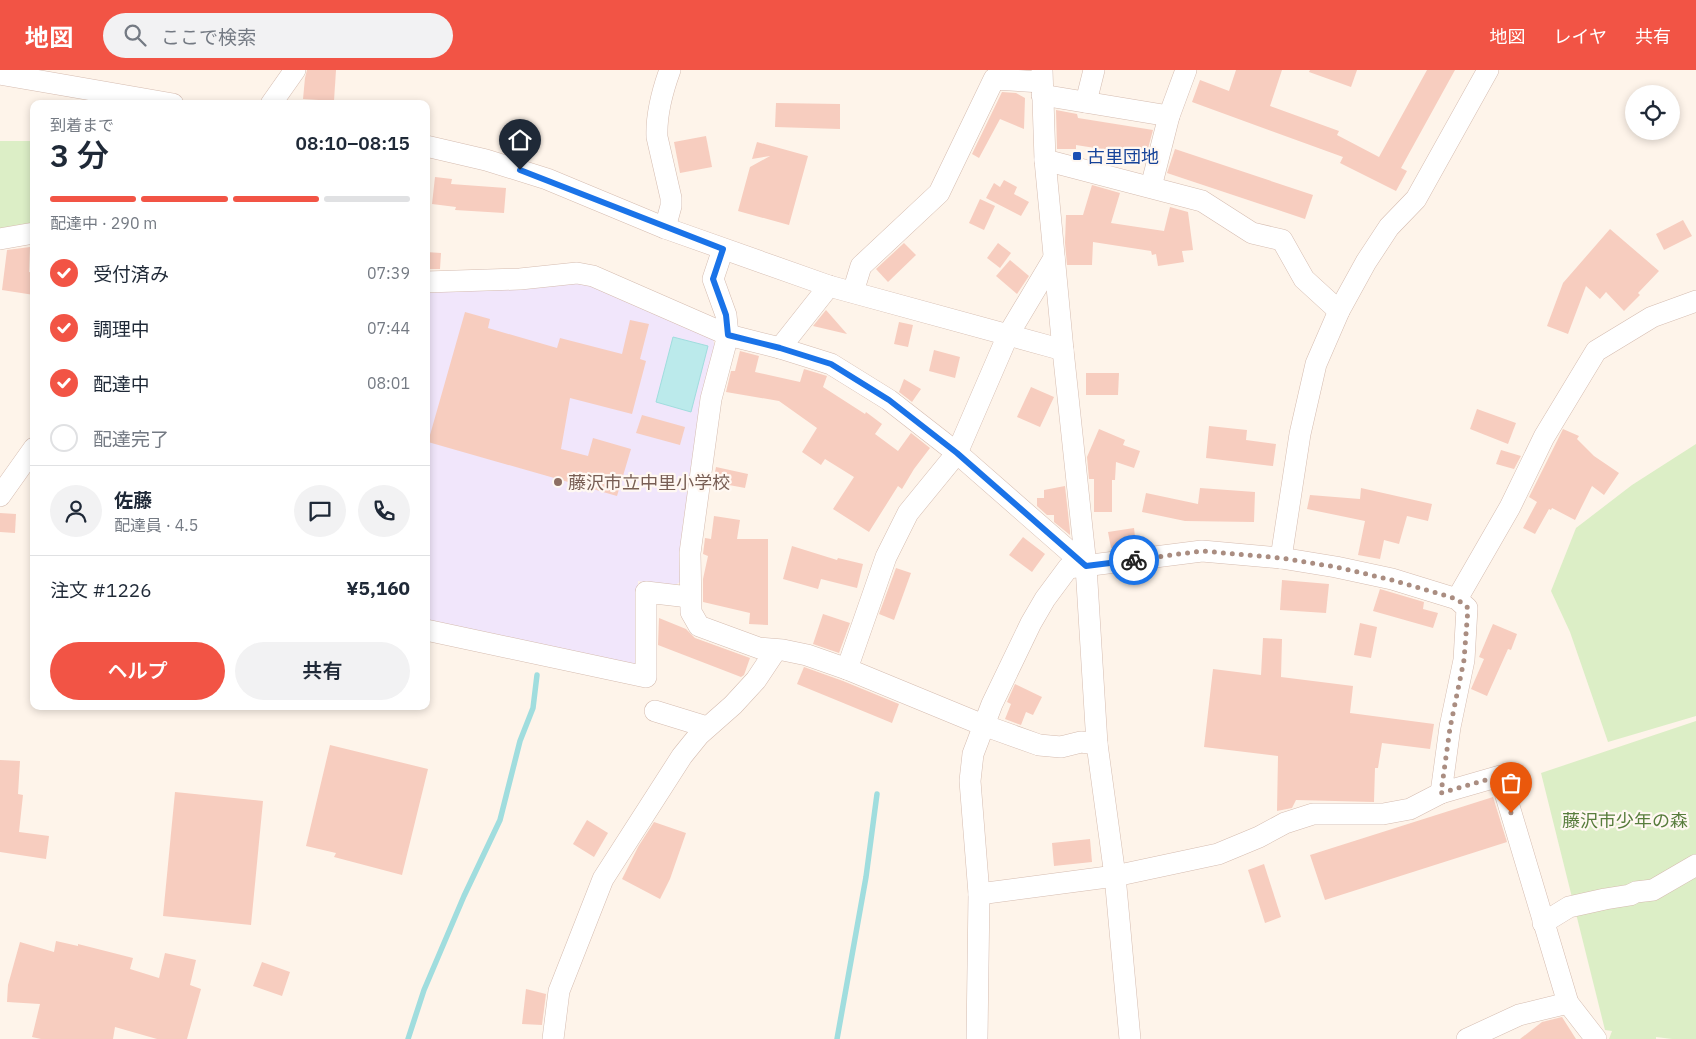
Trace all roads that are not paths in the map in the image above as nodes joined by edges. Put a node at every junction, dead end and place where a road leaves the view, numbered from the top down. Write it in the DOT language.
graph roads {
  1 [pos="295,70"];
  2 [pos="670,70"];
  3 [pos="1094,70"];
  4 [pos="1186,70"];
  5 [pos="1488,70"];
  6 [pos="0,74"];
  7 [pos="1042,82"];
  8 [pos="150,100"];
  9 [pos="274,100"];
  10 [pos="1086,102"];
  11 [pos="1169,116"];
  12 [pos="430,147"];
  13 [pos="1045,160"];
  14 [pos="1151,187"];
  15 [pos="665,228"];
  16 [pos="30,234"];
  17 [pos="0,239"];
  18 [pos="723,249"];
  19 [pos="1054,258"];
  20 [pos="430,282"];
  21 [pos="829,286"];
  22 [pos="853,292"];
  23 [pos="1696,301"];
  24 [pos="1339,311"];
  25 [pos="728,335"];
  26 [pos="1008,335"];
  27 [pos="780,348"];
  28 [pos="1063,350"];
  29 [pos="957,453"];
  30 [pos="30,454"];
  31 [pos="0,496"];
  32 [pos="1281,558"];
  33 [pos="1086,566"];
  34 [pos="689,597"];
  35 [pos="1457,599"];
  36 [pos="430,631"];
  37 [pos="776,650"];
  38 [pos="847,669"];
  39 [pos="655,711"];
  40 [pos="983,725"];
  41 [pos="707,728"];
  42 [pos="1097,744"];
  43 [pos="1441,793"];
  44 [pos="1696,865"];
  45 [pos="1114,876"];
  46 [pos="979,894"];
  47 [pos="1543,923"];
  48 [pos="1568,1003"];
  49 [pos="553,1039"];
  50 [pos="978,1039"];
  51 [pos="1130,1039"];
  52 [pos="1467,1039"];
  53 [pos="1596,1039"];
  1 -- 9 [label="street"];
  2 -- 15 [label="street"];
  3 -- 10 [label="street"];
  4 -- 11 [label="street"];
  5 -- 24 [label="street"];
  6 -- 8 [label="street"];
  7 -- 10 [label="street"];
  7 -- 13 [label="street"];
  7 -- 22 [label="street"];
  10 -- 11 [label="street"];
  11 -- 14 [label="street"];
  12 -- 15 [label="street"];
  13 -- 14 [label="street"];
  13 -- 19 [label="street"];
  14 -- 24 [label="street"];
  15 -- 18 [label="street"];
  16 -- 17 [label="street"];
  18 -- 21 [label="street"];
  18 -- 25 [label="street"];
  19 -- 26 [label="street"];
  19 -- 28 [label="street"];
  20 -- 25 [label="street"];
  21 -- 22 [label="street"];
  21 -- 27 [label="street"];
  22 -- 26 [label="street"];
  23 -- 35 [label="street"];
  24 -- 32 [label="street"];
  25 -- 27 [label="street"];
  25 -- 34 [label="street"];
  26 -- 28 [label="street"];
  26 -- 29 [label="street"];
  27 -- 29 [label="street"];
  28 -- 33 [label="street"];
  29 -- 33 [label="street"];
  29 -- 38 [label="street"];
  30 -- 31 [label="street"];
  32 -- 33 [label="street"];
  32 -- 35 [label="street"];
  33 -- 40 [label="street"];
  33 -- 42 [label="street"];
  34 -- 36 [label="street"];
  34 -- 37 [label="street"];
  35 -- 43 [label="street"];
  37 -- 38 [label="street"];
  37 -- 41 [label="street"];
  38 -- 40 [label="street"];
  39 -- 41 [label="street"];
  40 -- 42 [label="street"];
  40 -- 46 [label="street"];
  41 -- 49 [label="street"];
  42 -- 45 [label="street"];
  43 -- 45 [label="street"];
  43 -- 47 [label="street"];
  44 -- 47 [label="street"];
  45 -- 46 [label="street"];
  45 -- 51 [label="street"];
  46 -- 50 [label="street"];
  47 -- 48 [label="street"];
  48 -- 52 [label="street"];
  48 -- 53 [label="street"];
}
